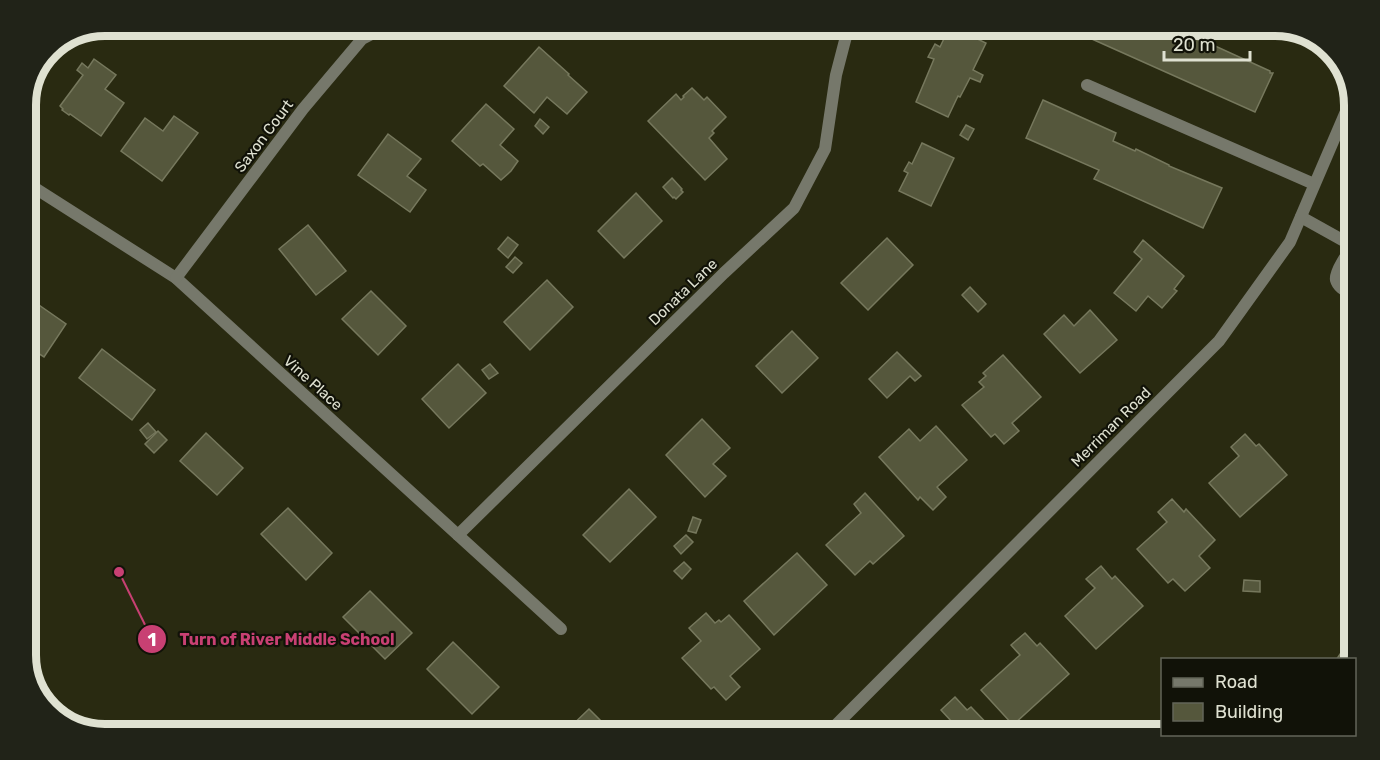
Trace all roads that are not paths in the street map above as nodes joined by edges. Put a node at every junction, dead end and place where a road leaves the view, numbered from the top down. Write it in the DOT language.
graph roads {
  1 [pos="368,36"];
  2 [pos="846,36"];
  3 [pos="1087,85"];
  4 [pos="1344,116"];
  5 [pos="1314,184"];
  6 [pos="36,189"];
  7 [pos="1301,217"];
  8 [pos="1344,240"];
  9 [pos="1344,260"];
  10 [pos="176,279"];
  11 [pos="1344,289"];
  12 [pos="458,535"];
  13 [pos="561,629"];
  14 [pos="838,724"];
  1 -- 10 [label="street, Saxon Court"];
  2 -- 12 [label="street, Donata Lane"];
  3 -- 5 [label="street"];
  4 -- 5 [label="street, Merriman Road"];
  5 -- 7 [label="street, Merriman Road"];
  6 -- 10 [label="street, Vine Place"];
  7 -- 8 [label="street"];
  7 -- 14 [label="street, Merriman Road"];
  9 -- 11 [label="street"];
  10 -- 12 [label="street, Vine Place"];
  12 -- 13 [label="street, Vine Place"];
}
